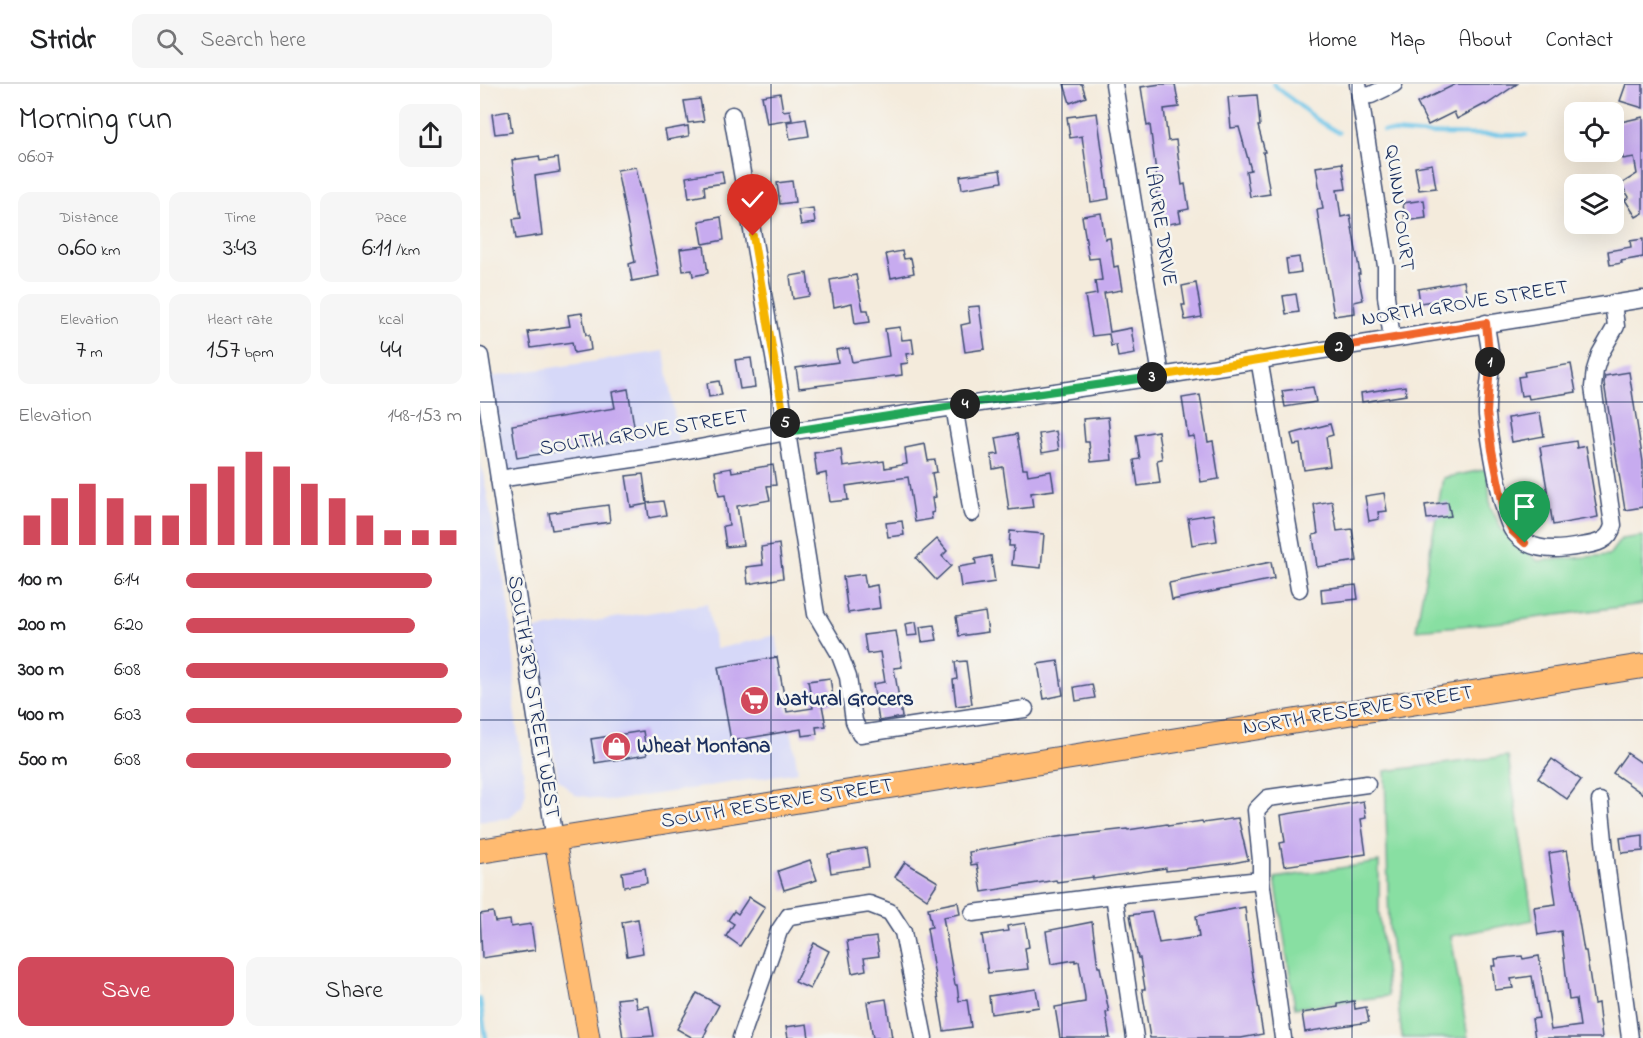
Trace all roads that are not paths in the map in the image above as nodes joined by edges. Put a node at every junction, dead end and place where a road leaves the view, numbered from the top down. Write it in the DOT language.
graph roads {
  1 [pos="1114,84"];
  2 [pos="1394,84"];
  3 [pos="1359,90"];
  4 [pos="732,115"];
  5 [pos="1643,298"];
  6 [pos="1613,303"];
  7 [pos="1486,323"];
  8 [pos="1392,338"];
  9 [pos="480,356"];
  10 [pos="1259,359"];
  11 [pos="1161,376"];
  12 [pos="954,406"];
  13 [pos="787,432"];
  14 [pos="499,479"];
  15 [pos="972,513"];
  16 [pos="1299,589"];
  17 [pos="1643,666"];
  18 [pos="1024,709"];
  19 [pos="1073,756"];
  20 [pos="1367,784"];
  21 [pos="1600,801"];
  22 [pos="555,840"];
  23 [pos="480,851"];
  24 [pos="1261,880"];
  25 [pos="1114,895"];
  26 [pos="973,913"];
  27 [pos="589,1038"];
  28 [pos="741,1038"];
  29 [pos="924,1038"];
  30 [pos="1135,1038"];
  31 [pos="1283,1038"];
  32 [pos="1630,1038"];
  1 -- 11 [label="street, LAURIE DRIVE"];
  2 -- 3 [label="street"];
  3 -- 8 [label="street, QUINN COURT"];
  4 -- 13 [label="street"];
  5 -- 6 [label="street, NORTH GROVE STREET"];
  6 -- 7 [label="street, NORTH GROVE STREET"];
  6 -- 7 [label="street"];
  7 -- 8 [label="street, NORTH GROVE STREET"];
  8 -- 10 [label="street, NORTH GROVE STREET"];
  9 -- 14 [label="street, SOUTH 3RD STREET WEST"];
  10 -- 11 [label="street, SOUTH GROVE STREET"];
  10 -- 16 [label="street"];
  11 -- 12 [label="street, SOUTH GROVE STREET"];
  12 -- 13 [label="street, SOUTH GROVE STREET"];
  12 -- 15 [label="street"];
  13 -- 14 [label="street, SOUTH GROVE STREET"];
  13 -- 18 [label="street"];
  14 -- 22 [label="street, SOUTH 3RD STREET WEST"];
  17 -- 19 [label="highway, NORTH RESERVE STREET"];
  19 -- 22 [label="highway, SOUTH RESERVE STREET"];
  20 -- 24 [label="street"];
  21 -- 32 [label="street"];
  22 -- 23 [label="highway, SOUTH RESERVE STREET"];
  22 -- 27 [label="main road, SOUTH 3RD STREET WEST"];
  24 -- 25 [label="street"];
  24 -- 31 [label="street"];
  25 -- 26 [label="street"];
  25 -- 30 [label="street"];
  28 -- 29 [label="street"];
}
